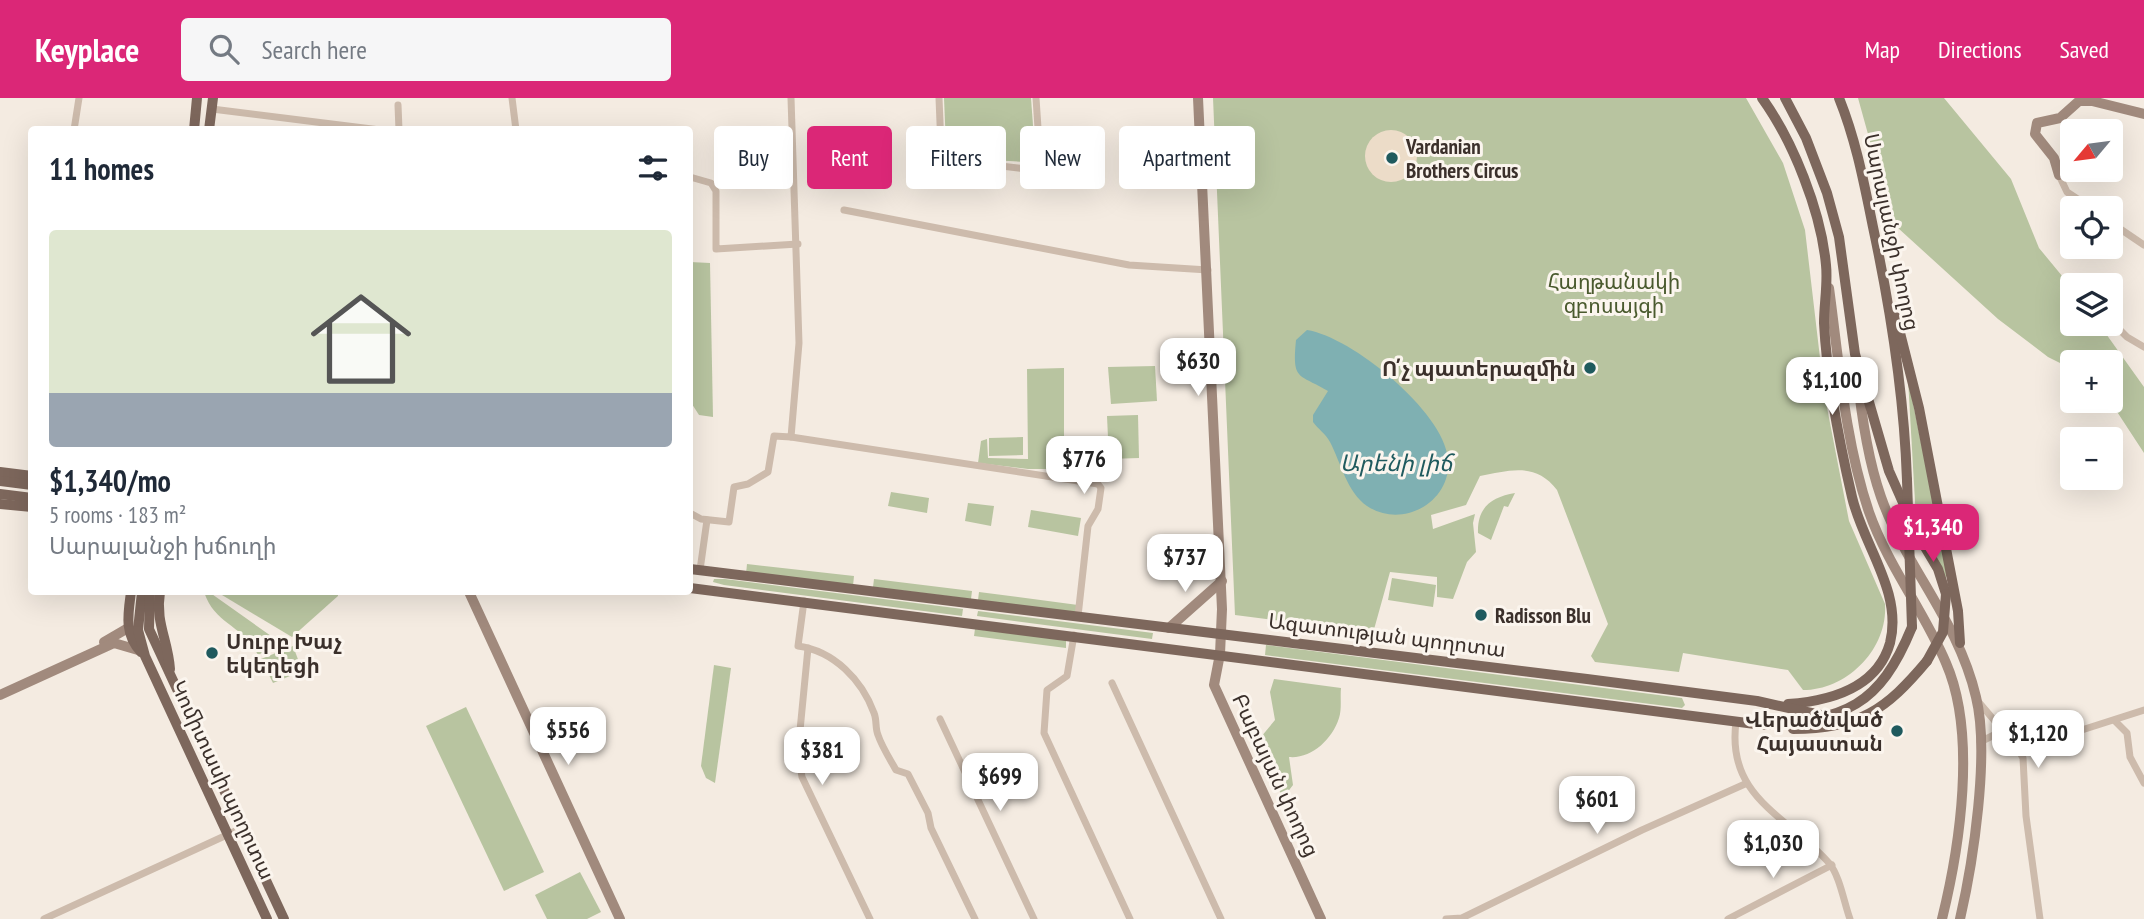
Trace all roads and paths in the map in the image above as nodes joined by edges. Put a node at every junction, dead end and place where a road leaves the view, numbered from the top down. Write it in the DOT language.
graph roads {
  1 [pos="79,98"];
  2 [pos="197,98"];
  3 [pos="512,98"];
  4 [pos="791,98"];
  5 [pos="939,98"];
  6 [pos="1036,98"];
  7 [pos="1198,98"];
  8 [pos="1762,98"];
  9 [pos="1785,98"];
  10 [pos="1839,98"];
  11 [pos="213,103"];
  12 [pos="398,105"];
  13 [pos="2144,114"];
  14 [pos="1798,121"];
  15 [pos="75,126"];
  16 [pos="194,126"];
  17 [pos="210,126"];
  18 [pos="355,126"];
  19 [pos="399,126"];
  20 [pos="516,126"];
  21 [pos="1783,127"];
  22 [pos="2059,175"];
  23 [pos="693,178"];
  24 [pos="2073,196"];
  25 [pos="844,210"];
  26 [pos="2123,231"];
  27 [pos="798,244"];
  28 [pos="2144,245"];
  29 [pos="1826,266"];
  30 [pos="1208,270"];
  31 [pos="1887,291"];
  32 [pos="2123,333"];
  33 [pos="2144,347"];
  34 [pos="1855,354"];
  35 [pos="791,438"];
  36 [pos="0,472"];
  37 [pos="28,476"];
  38 [pos="0,481"];
  39 [pos="28,484"];
  40 [pos="0,494"];
  41 [pos="28,498"];
  42 [pos="0,503"];
  43 [pos="28,506"];
  44 [pos="693,514"];
  45 [pos="707,520"];
  46 [pos="695,569"];
  47 [pos="1222,581"];
  48 [pos="693,588"];
  49 [pos="131,595"];
  50 [pos="142,595"];
  51 [pos="150,595"];
  52 [pos="160,595"];
  53 [pos="470,595"];
  54 [pos="804,601"];
  55 [pos="1078,616"];
  56 [pos="1912,627"];
  57 [pos="128,628"];
  58 [pos="1169,628"];
  59 [pos="1222,634"];
  60 [pos="1074,635"];
  61 [pos="1960,643"];
  62 [pos="808,648"];
  63 [pos="142,653"];
  64 [pos="1220,654"];
  65 [pos="170,676"];
  66 [pos="1112,683"];
  67 [pos="0,692"];
  68 [pos="1977,700"];
  69 [pos="1757,701"];
  70 [pos="1778,705"];
  71 [pos="2144,710"];
  72 [pos="1828,716"];
  73 [pos="1708,718"];
  74 [pos="940,719"];
  75 [pos="2115,721"];
  76 [pos="1736,722"];
  77 [pos="1763,725"];
  78 [pos="2012,741"];
  79 [pos="1980,743"];
  80 [pos="2144,783"];
  81 [pos="1745,784"];
  82 [pos="242,828"];
  83 [pos="227,835"];
  84 [pos="1832,865"];
  85 [pos="44,919"];
  86 [pos="267,919"];
  87 [pos="284,919"];
  88 [pos="620,919"];
  89 [pos="870,919"];
  90 [pos="975,919"];
  91 [pos="1034,919"];
  92 [pos="1130,919"];
  93 [pos="1221,919"];
  94 [pos="1321,919"];
  95 [pos="1446,919"];
  96 [pos="1728,919"];
  97 [pos="1850,919"];
  98 [pos="1942,919"];
  99 [pos="1960,919"];
  100 [pos="2040,919"];
  1 -- 15 [label="street"];
  2 -- 16 [label="main road"];
  3 -- 20 [label="street"];
  4 -- 27 [label="street"];
  5 -- 6 [label="street"];
  7 -- 30 [label="main road, Բաբայան փողոց"];
  8 -- 21 [label="main road"];
  9 -- 14 [label="main road"];
  10 -- 31 [label="main road, Սարալանջի փողոց"];
  11 -- 17 [label="main road"];
  11 -- 18 [label="street"];
  12 -- 19 [label="street"];
  13 -- 22 [label="main road"];
  14 -- 21 [label="main road"];
  14 -- 34 [label="main road"];
  21 -- 29 [label="main road"];
  22 -- 24 [label="street"];
  23 -- 27 [label="street"];
  25 -- 30 [label="street"];
  26 -- 28 [label="street"];
  27 -- 35 [label="street"];
  29 -- 70 [label="main road"];
  29 -- 98 [label="main road"];
  30 -- 47 [label="main road, Բաբայան փողոց"];
  31 -- 56 [label="main road, Սարալանջի փողոց, bridge"];
  31 -- 61 [label="main road"];
  32 -- 33 [label="street"];
  34 -- 61 [label="main road"];
  34 -- 77 [label="main road, bridge"];
  35 -- 45 [label="street"];
  35 -- 55 [label="street"];
  36 -- 37 [label="main road"];
  38 -- 39 [label="main road"];
  40 -- 41 [label="main road"];
  42 -- 43 [label="main road"];
  44 -- 45 [label="street"];
  45 -- 46 [label="street"];
  46 -- 55 [label="main road, Ազատության պողոտա"];
  47 -- 58 [label="main road"];
  47 -- 59 [label="main road, Բաբայան փողոց"];
  48 -- 54 [label="main road, Ազատության պողոտա"];
  49 -- 57 [label="main road, Կոմիտասի պողոտա"];
  50 -- 63 [label="main road, Կոմիտասի պողոտա"];
  51 -- 65 [label="main road, Կոմիտասի պողոտա"];
  52 -- 65 [label="main road, Կոմիտասի պողոտա"];
  53 -- 88 [label="main road"];
  54 -- 60 [label="main road, Ազատության պողոտա"];
  54 -- 62 [label="street"];
  55 -- 58 [label="main road, Ազատության պողոտա"];
  56 -- 72 [label="main road, Ազատության պողոտա"];
  57 -- 63 [label="main road, Կոմիտասի պողոտա"];
  57 -- 67 [label="main road"];
  58 -- 59 [label="main road, Ազատության պողոտա"];
  59 -- 64 [label="main road, Բաբայան փողոց"];
  59 -- 69 [label="main road, Ազատության պողոտա"];
  60 -- 64 [label="main road, Ազատության պողոտա"];
  60 -- 92 [label="street"];
  61 -- 68 [label="main road"];
  62 -- 89 [label="street"];
  62 -- 90 [label="street"];
  63 -- 67 [label="main road"];
  63 -- 83 [label="main road, Կոմիտասի պողոտա"];
  64 -- 73 [label="main road, Ազատության պողոտա"];
  64 -- 94 [label="main road, Բաբայան փողոց"];
  65 -- 82 [label="main road, Կոմիտասի պողոտա"];
  66 -- 93 [label="street"];
  68 -- 78 [label="street"];
  68 -- 79 [label="main road"];
  69 -- 70 [label="main road, Ազատության պողոտա"];
  69 -- 73 [label="main road"];
  70 -- 72 [label="main road, Ազատության պողոտա"];
  71 -- 75 [label="street"];
  72 -- 77 [label="main road, Ազատության պողոտա"];
  73 -- 76 [label="main road, Ազատության պողոտա"];
  74 -- 91 [label="street"];
  75 -- 78 [label="street"];
  75 -- 80 [label="street"];
  76 -- 77 [label="main road, Ազատության պողոտա"];
  76 -- 81 [label="street"];
  78 -- 79 [label="street"];
  78 -- 100 [label="street"];
  79 -- 99 [label="main road"];
  81 -- 84 [label="street"];
  81 -- 95 [label="street"];
  82 -- 83 [label="street"];
  82 -- 87 [label="main road, Կոմիտասի պողոտա"];
  83 -- 85 [label="street"];
  83 -- 86 [label="main road, Կոմիտասի պողոտա"];
  84 -- 96 [label="street"];
  84 -- 97 [label="street"];
}
